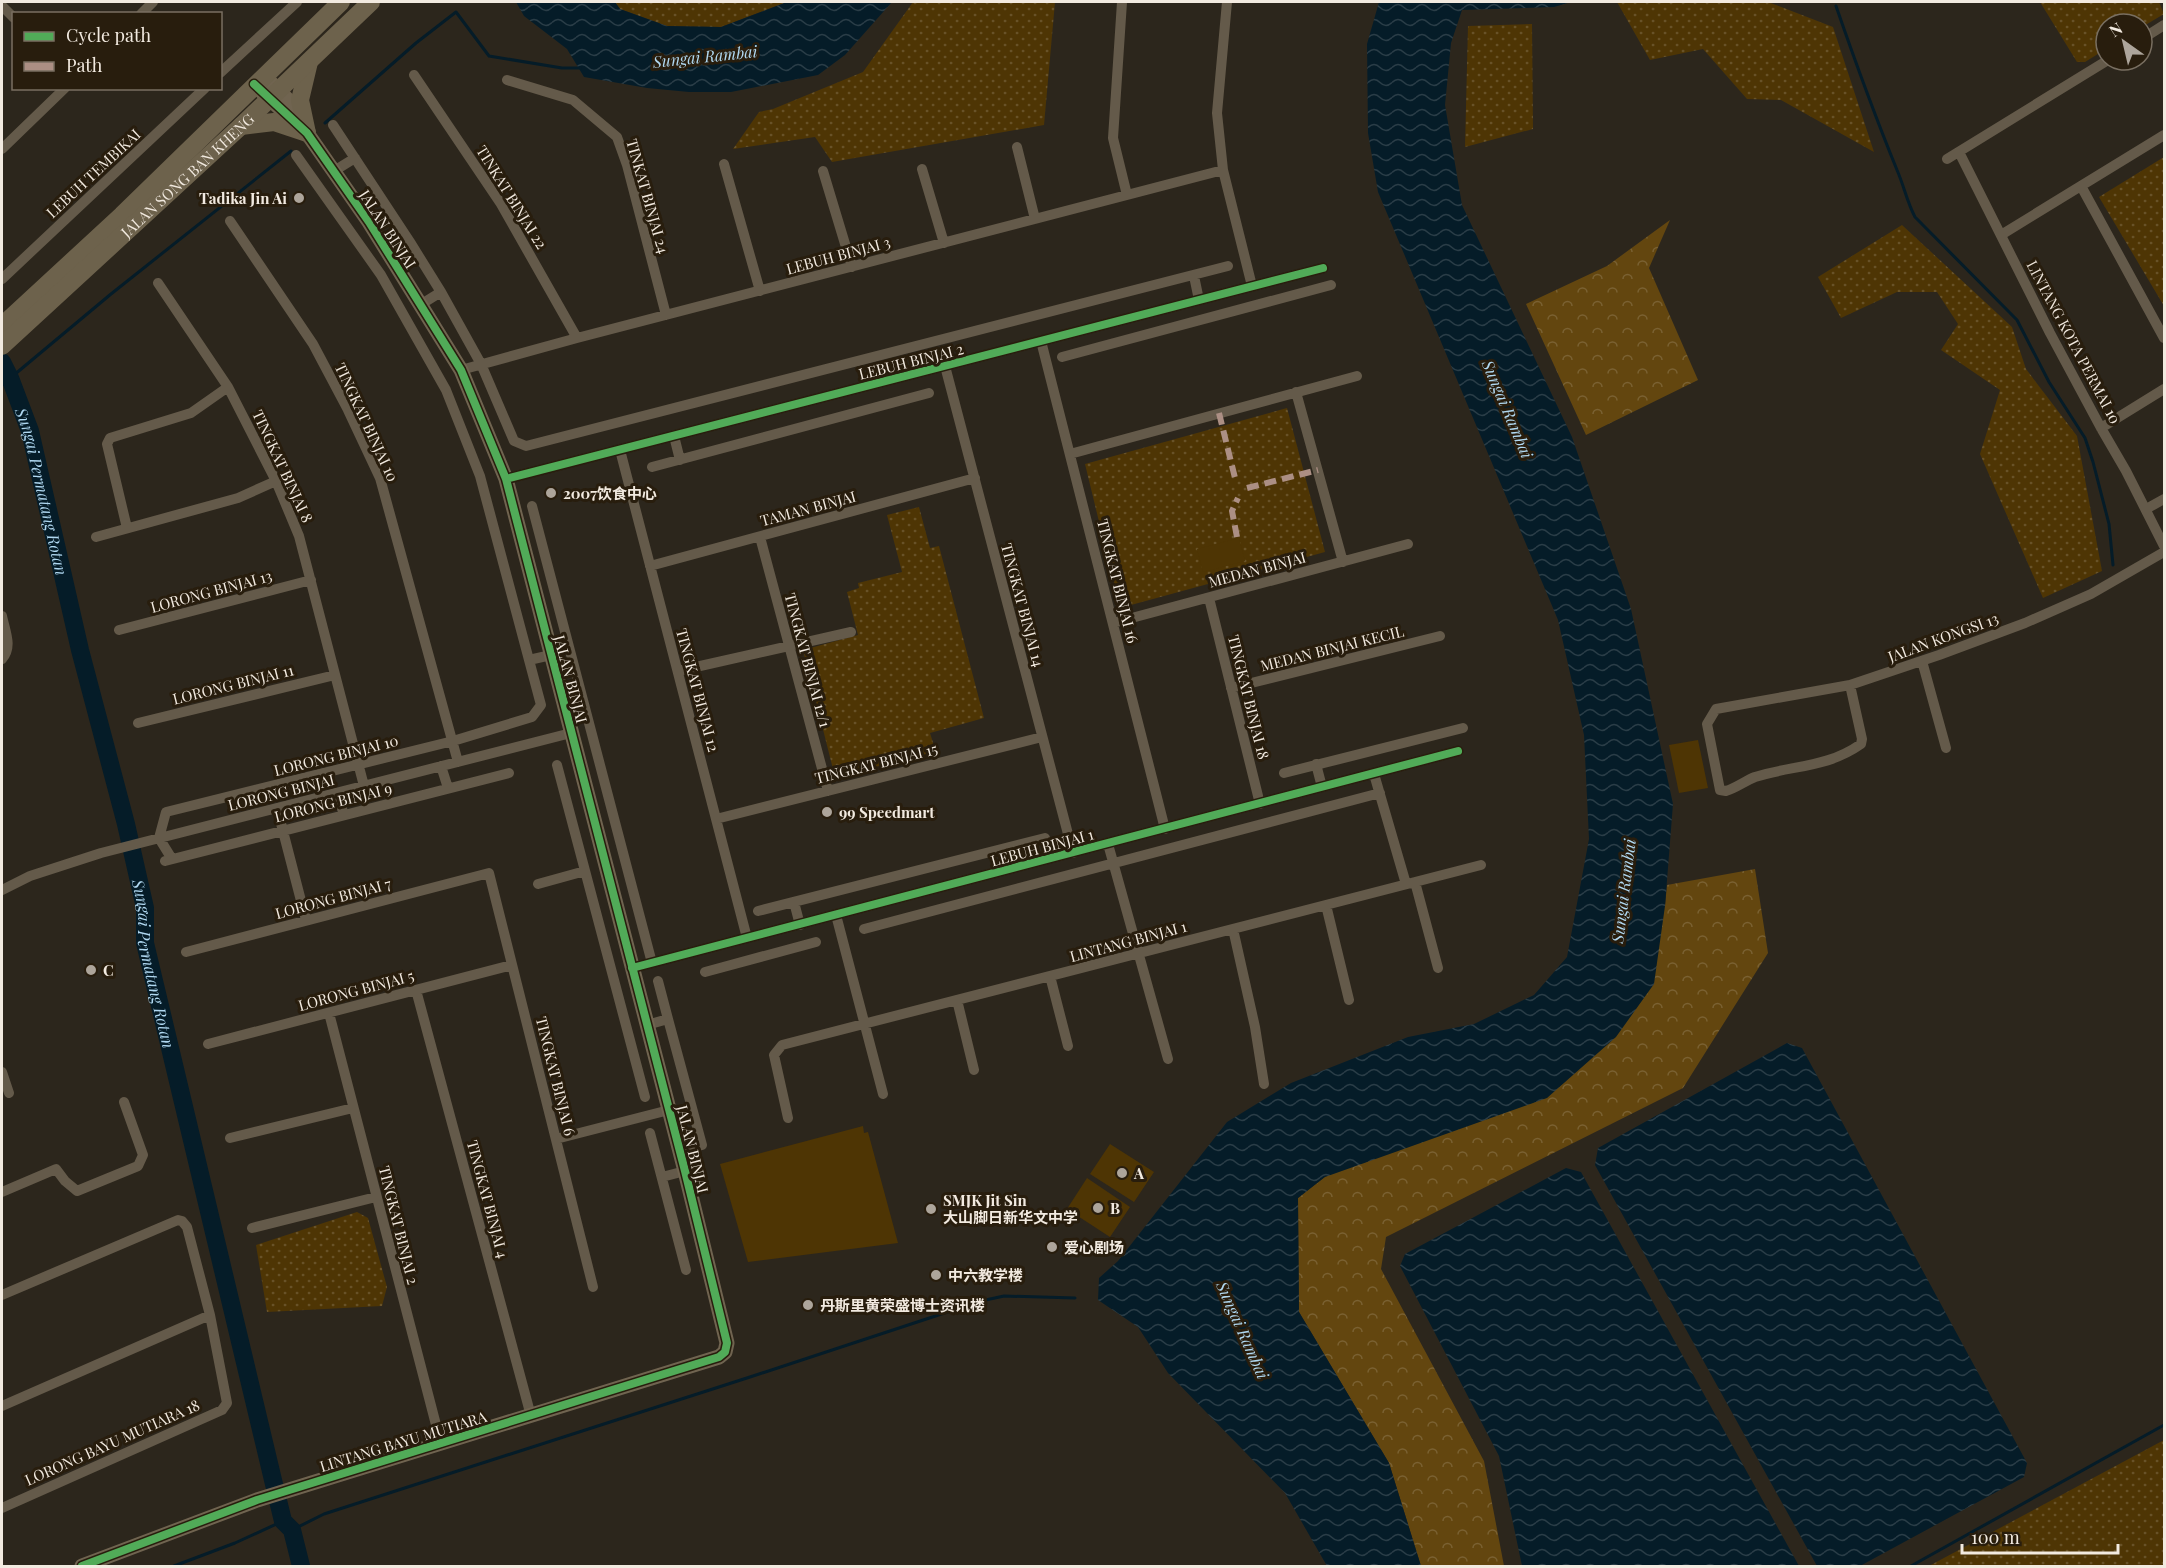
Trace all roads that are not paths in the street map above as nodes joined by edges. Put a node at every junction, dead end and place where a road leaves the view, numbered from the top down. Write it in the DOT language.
graph roads {
  1 [pos="297,2"];
  2 [pos="371,2"];
  3 [pos="1122,2"];
  4 [pos="1227,2"];
  5 [pos="336,5"];
  6 [pos="309,62"];
  7 [pos="2094,69"];
  8 [pos="222,72"];
  9 [pos="414,75"];
  10 [pos="259,80"];
  11 [pos="507,80"];
  12 [pos="63,90"];
  13 [pos="202,90"];
  14 [pos="274,95"];
  15 [pos="333,125"];
  16 [pos="241,126"];
  17 [pos="307,133"];
  18 [pos="2164,135"];
  19 [pos="1017,147"];
  20 [pos="2,149"];
  21 [pos="1959,152"];
  22 [pos="296,155"];
  23 [pos="355,158"];
  24 [pos="1947,159"];
  25 [pos="724,164"];
  26 [pos="922,169"];
  27 [pos="1223,170"];
  28 [pos="334,171"];
  29 [pos="823,171"];
  30 [pos="2081,186"];
  31 [pos="348,192"];
  32 [pos="1127,195"];
  33 [pos="330,203"];
  34 [pos="1035,219"];
  35 [pos="230,221"];
  36 [pos="2001,235"];
  37 [pos="944,243"];
  38 [pos="1228,266"];
  39 [pos="852,267"];
  40 [pos="1323,268"];
  41 [pos="1194,276"];
  42 [pos="2,279"];
  43 [pos="158,283"];
  44 [pos="1331,285"];
  45 [pos="1252,286"];
  46 [pos="760,291"];
  47 [pos="441,292"];
  48 [pos="1199,300"];
  49 [pos="420,305"];
  50 [pos="666,315"];
  51 [pos="9,327"];
  52 [pos="577,338"];
  53 [pos="2164,338"];
  54 [pos="1041,341"];
  55 [pos="2,346"];
  56 [pos="1062,357"];
  57 [pos="481,364"];
  58 [pos="945,366"];
  59 [pos="461,370"];
  60 [pos="1357,376"];
  61 [pos="886,381"];
  62 [pos="228,387"];
  63 [pos="2164,389"];
  64 [pos="1296,392"];
  65 [pos="929,393"];
  66 [pos="892,402"];
  67 [pos="480,415"];
  68 [pos="459,424"];
  69 [pos="2101,428"];
  70 [pos="674,436"];
  71 [pos="620,450"];
  72 [pos="1070,454"];
  73 [pos="680,460"];
  74 [pos="652,467"];
  75 [pos="975,478"];
  76 [pos="506,479"];
  77 [pos="276,481"];
  78 [pos="2164,499"];
  79 [pos="532,506"];
  80 [pos="2146,509"];
  81 [pos="128,528"];
  82 [pos="2162,533"];
  83 [pos="540,534"];
  84 [pos="96,537"];
  85 [pos="760,537"];
  86 [pos="520,540"];
  87 [pos="1408,544"];
  88 [pos="2164,546"];
  89 [pos="2164,552"];
  90 [pos="1343,562"];
  91 [pos="650,566"];
  92 [pos="311,580"];
  93 [pos="1209,598"];
  94 [pos="2,616"];
  95 [pos="1113,623"];
  96 [pos="119,630"];
  97 [pos="850,632"];
  98 [pos="1440,636"];
  99 [pos="789,646"];
  100 [pos="551,655"];
  101 [pos="2,659"];
  102 [pos="529,660"];
  103 [pos="1922,661"];
  104 [pos="678,671"];
  105 [pos="335,675"];
  106 [pos="1850,685"];
  107 [pos="1231,688"];
  108 [pos="138,723"];
  109 [pos="1463,728"];
  110 [pos="571,733"];
  111 [pos="1042,737"];
  112 [pos="453,741"];
  113 [pos="1946,748"];
  114 [pos="1458,751"];
  115 [pos="458,762"];
  116 [pos="1316,764"];
  117 [pos="557,765"];
  118 [pos="359,766"];
  119 [pos="441,766"];
  120 [pos="1284,772"];
  121 [pos="509,773"];
  122 [pos="1374,774"];
  123 [pos="364,786"];
  124 [pos="1322,787"];
  125 [pos="448,788"];
  126 [pos="828,791"];
  127 [pos="337,793"];
  128 [pos="1380,793"];
  129 [pos="590,804"];
  130 [pos="1260,804"];
  131 [pos="277,808"];
  132 [pos="569,810"];
  133 [pos="344,815"];
  134 [pos="716,819"];
  135 [pos="1165,828"];
  136 [pos="283,831"];
  137 [pos="1045,838"];
  138 [pos="154,839"];
  139 [pos="1108,844"];
  140 [pos="1009,847"];
  141 [pos="1073,853"];
  142 [pos="1113,863"];
  143 [pos="1481,865"];
  144 [pos="1014,868"];
  145 [pos="585,871"];
  146 [pos="489,873"];
  147 [pos="630,881"];
  148 [pos="1410,883"];
  149 [pos="538,884"];
  150 [pos="611,886"];
  151 [pos="2,890"];
  152 [pos="795,902"];
  153 [pos="1326,905"];
  154 [pos="758,911"];
  155 [pos="836,915"];
  156 [pos="306,920"];
  157 [pos="800,925"];
  158 [pos="787,928"];
  159 [pos="864,928"];
  160 [pos="1233,929"];
  161 [pos="747,938"];
  162 [pos="816,942"];
  163 [pos="792,948"];
  164 [pos="186,952"];
  165 [pos="1138,953"];
  166 [pos="652,963"];
  167 [pos="512,965"];
  168 [pos="1438,968"];
  169 [pos="633,969"];
  170 [pos="705,972"];
  171 [pos="1050,976"];
  172 [pos="658,981"];
  173 [pos="416,990"];
  174 [pos="957,1000"];
  175 [pos="1349,1000"];
  176 [pos="329,1013"];
  177 [pos="668,1019"];
  178 [pos="865,1024"];
  179 [pos="647,1025"];
  180 [pos="208,1044"];
  181 [pos="652,1045"];
  182 [pos="1068,1046"];
  183 [pos="633,1051"];
  184 [pos="1168,1059"];
  185 [pos="974,1070"];
  186 [pos="2,1072"];
  187 [pos="1264,1084"];
  188 [pos="9,1093"];
  189 [pos="883,1094"];
  190 [pos="645,1097"];
  191 [pos="124,1101"];
  192 [pos="353,1108"];
  193 [pos="669,1110"];
  194 [pos="788,1118"];
  195 [pos="650,1133"];
  196 [pos="230,1138"];
  197 [pos="556,1139"];
  198 [pos="680,1151"];
  199 [pos="685,1171"];
  200 [pos="662,1177"];
  201 [pos="2,1192"];
  202 [pos="376,1197"];
  203 [pos="252,1228"];
  204 [pos="686,1270"];
  205 [pos="593,1287"];
  206 [pos="2,1295"];
  207 [pos="210,1315"];
  208 [pos="727,1343"];
  209 [pos="2,1406"];
  210 [pos="531,1416"];
  211 [pos="441,1444"];
  212 [pos="2,1508"];
  213 [pos="82,1566"];
  1 -- 8 [label="street"];
  2 -- 6 [label="main road, JALAN SONG BAN KHENG"];
  3 -- 32 [label="street"];
  4 -- 27 [label="street"];
  5 -- 10 [label="main road, JALAN SONG BAN KHENG"];
  6 -- 14 [label="main road, JALAN SONG BAN KHENG"];
  6 -- 17 [label="main road"];
  7 -- 21 [label="street"];
  9 -- 52 [label="street, TINKAT BINJAI 22"];
  10 -- 14 [label="street, JALAN BINJAI"];
  10 -- 51 [label="main road, JALAN SONG BAN KHENG"];
  11 -- 50 [label="street, TINKAT BINJAI 24"];
  12 -- 20 [label="street"];
  13 -- 42 [label="street, LEBUH TEMBIKAI"];
  14 -- 16 [label="main road, JALAN SONG BAN KHENG"];
  14 -- 17 [label="street, JALAN BINJAI"];
  15 -- 23 [label="street"];
  16 -- 17 [label="main road"];
  16 -- 51 [label="main road, JALAN SONG BAN KHENG"];
  17 -- 28 [label="street, JALAN BINJAI"];
  18 -- 30 [label="street"];
  19 -- 34 [label="street"];
  21 -- 24 [label="street"];
  21 -- 36 [label="street, LINTANG KOTA PERMAI 10"];
  22 -- 33 [label="street"];
  23 -- 28 [label="street"];
  23 -- 47 [label="street"];
  25 -- 46 [label="street"];
  26 -- 37 [label="street"];
  27 -- 32 [label="street, LEBUH BINJAI 3"];
  27 -- 45 [label="street"];
  28 -- 31 [label="street, JALAN BINJAI"];
  29 -- 39 [label="street"];
  30 -- 36 [label="street"];
  30 -- 53 [label="street"];
  31 -- 33 [label="street"];
  31 -- 49 [label="street, JALAN BINJAI"];
  32 -- 34 [label="street, LEBUH BINJAI 3"];
  33 -- 68 [label="street"];
  34 -- 37 [label="street, LEBUH BINJAI 3"];
  35 -- 112 [label="street, TINGKAT BINJAI 10"];
  36 -- 69 [label="street, LINTANG KOTA PERMAI 10"];
  37 -- 39 [label="street, LEBUH BINJAI 3"];
  38 -- 41 [label="street, LEBUH BINJAI 2"];
  39 -- 46 [label="street, LEBUH BINJAI 3"];
  40 -- 45 [label="street, LEBUH BINJAI 2"];
  41 -- 48 [label="street"];
  41 -- 57 [label="street, LEBUH BINJAI 2"];
  43 -- 62 [label="street, TINGKAT BINJAI 8"];
  44 -- 56 [label="street"];
  45 -- 48 [label="street, LEBUH BINJAI 2"];
  46 -- 50 [label="street, LEBUH BINJAI 3"];
  47 -- 49 [label="street"];
  47 -- 57 [label="street"];
  48 -- 54 [label="street, LEBUH BINJAI 2"];
  49 -- 59 [label="street, JALAN BINJAI"];
  50 -- 52 [label="street, LEBUH BINJAI 3"];
  51 -- 55 [label="main road, JALAN SONG BAN KHENG"];
  52 -- 57 [label="street, LEBUH BINJAI 3"];
  54 -- 58 [label="street, LEBUH BINJAI 2"];
  54 -- 72 [label="street, TINGKAT BINJAI 16"];
  57 -- 59 [label="street, LEBUH BINJAI 3"];
  58 -- 61 [label="street, LEBUH BINJAI 2"];
  58 -- 75 [label="street, TINGKAT BINJAI 14"];
  59 -- 67 [label="street, JALAN BINJAI"];
  60 -- 64 [label="street"];
  61 -- 66 [label="street"];
  61 -- 70 [label="street, LEBUH BINJAI 2"];
  62 -- 77 [label="street, TINGKAT BINJAI 8"];
  62 -- 81 [label="street"];
  63 -- 69 [label="street"];
  64 -- 72 [label="street"];
  64 -- 90 [label="street"];
  65 -- 66 [label="street"];
  66 -- 73 [label="street"];
  67 -- 68 [label="street"];
  67 -- 76 [label="street, JALAN BINJAI"];
  68 -- 102 [label="street"];
  69 -- 80 [label="street, LINTANG KOTA PERMAI 10"];
  70 -- 71 [label="street, LEBUH BINJAI 2"];
  70 -- 73 [label="street"];
  71 -- 76 [label="street, LEBUH BINJAI 2"];
  71 -- 91 [label="street, TINGKAT BINJAI 12"];
  72 -- 95 [label="street, TINGKAT BINJAI 16"];
  73 -- 74 [label="street"];
  75 -- 85 [label="street, TAMAN BINJAI"];
  75 -- 111 [label="street, TINGKAT BINJAI 14"];
  76 -- 86 [label="street, JALAN BINJAI"];
  77 -- 81 [label="street"];
  77 -- 92 [label="street, TINGKAT BINJAI 8"];
  78 -- 80 [label="street"];
  79 -- 83 [label="street"];
  80 -- 82 [label="street, LINTANG KOTA PERMAI 10"];
  81 -- 84 [label="street"];
  82 -- 88 [label="street, LINTANG KOTA PERMAI 10"];
  83 -- 86 [label="street"];
  83 -- 147 [label="street"];
  85 -- 91 [label="street, TAMAN BINJAI"];
  85 -- 99 [label="street, TINGKAT BINJAI 12/1"];
  86 -- 100 [label="street, JALAN BINJAI"];
  87 -- 90 [label="street, MEDAN BINJAI"];
  89 -- 103 [label="street, JALAN KONGSI 13"];
  90 -- 93 [label="street, MEDAN BINJAI"];
  91 -- 104 [label="street, TINGKAT BINJAI 12"];
  92 -- 96 [label="street, LORONG BINJAI 13"];
  92 -- 105 [label="street, TINGKAT BINJAI 8"];
  93 -- 95 [label="street, MEDAN BINJAI"];
  93 -- 107 [label="street, TINGKAT BINJAI 18"];
  94 -- 101 [label="street"];
  95 -- 135 [label="street, TINGKAT BINJAI 16"];
  97 -- 99 [label="street"];
  98 -- 107 [label="street, MEDAN BINJAI KECIL"];
  99 -- 104 [label="street"];
  99 -- 126 [label="street, TINGKAT BINJAI 12/1"];
  100 -- 102 [label="street"];
  100 -- 110 [label="street, JALAN BINJAI"];
  102 -- 112 [label="street, LORONG BINJAI 10"];
  103 -- 106 [label="street, JALAN KONGSI 13"];
  103 -- 113 [label="street"];
  104 -- 134 [label="street, TINGKAT BINJAI 12"];
  105 -- 108 [label="street, LORONG BINJAI 11"];
  105 -- 118 [label="street, TINGKAT BINJAI 8"];
  106 -- 106 [label="street, JALAN KONGSI 13"];
  107 -- 130 [label="street, TINGKAT BINJAI 18"];
  109 -- 116 [label="street"];
  110 -- 115 [label="street, LORONG BINJAI"];
  110 -- 129 [label="street, JALAN BINJAI"];
  111 -- 126 [label="street, TINGKAT BINJAI 15"];
  111 -- 141 [label="street, TINGKAT BINJAI 14"];
  112 -- 115 [label="street, TINGKAT BINJAI 10"];
  112 -- 118 [label="street, LORONG BINJAI 10"];
  114 -- 122 [label="street, LEBUH BINJAI 1"];
  115 -- 119 [label="street, LORONG BINJAI"];
  116 -- 120 [label="street"];
  116 -- 124 [label="street"];
  117 -- 132 [label="street"];
  118 -- 123 [label="street, TINGKAT BINJAI 8"];
  118 -- 138 [label="street, LORONG BINJAI 10"];
  119 -- 123 [label="street, LORONG BINJAI"];
  119 -- 125 [label="street"];
  121 -- 125 [label="street, LORONG BINJAI 9"];
  122 -- 124 [label="street, LEBUH BINJAI 1"];
  122 -- 128 [label="street"];
  123 -- 127 [label="street, LORONG BINJAI"];
  124 -- 130 [label="street, LEBUH BINJAI 1"];
  125 -- 133 [label="street, LORONG BINJAI 9"];
  126 -- 134 [label="street, TINGKAT BINJAI 15"];
  127 -- 131 [label="street, LORONG BINJAI"];
  127 -- 133 [label="street"];
  128 -- 142 [label="street"];
  128 -- 148 [label="street"];
  129 -- 132 [label="street"];
  129 -- 150 [label="street, JALAN BINJAI"];
  130 -- 135 [label="street, LEBUH BINJAI 1"];
  131 -- 136 [label="street"];
  131 -- 138 [label="street, LORONG BINJAI"];
  132 -- 145 [label="street"];
  133 -- 136 [label="street, LORONG BINJAI 9"];
  134 -- 161 [label="street, TINGKAT BINJAI 12"];
  135 -- 139 [label="street, LEBUH BINJAI 1"];
  136 -- 138 [label="street, LORONG BINJAI 9"];
  136 -- 156 [label="street"];
  137 -- 140 [label="street"];
  138 -- 151 [label="street, LORONG BINJAI"];
  139 -- 141 [label="street, LEBUH BINJAI 1"];
  139 -- 142 [label="street"];
  140 -- 144 [label="street"];
  140 -- 152 [label="street"];
  141 -- 144 [label="street, LEBUH BINJAI 1"];
  142 -- 159 [label="street"];
  142 -- 165 [label="street"];
  143 -- 148 [label="street, LINTANG BINJAI 1"];
  144 -- 155 [label="street, LEBUH BINJAI 1"];
  145 -- 149 [label="street"];
  145 -- 183 [label="street"];
  146 -- 156 [label="street, LORONG BINJAI 7"];
  146 -- 167 [label="street, TINGKAT BINJAI 6"];
  147 -- 150 [label="street"];
  147 -- 166 [label="street"];
  148 -- 153 [label="street, LINTANG BINJAI 1"];
  148 -- 168 [label="street"];
  150 -- 169 [label="street, JALAN BINJAI"];
  152 -- 154 [label="street"];
  152 -- 157 [label="street"];
  153 -- 160 [label="street, LINTANG BINJAI 1"];
  153 -- 175 [label="street"];
  155 -- 157 [label="street, LEBUH BINJAI 1"];
  155 -- 178 [label="street"];
  156 -- 164 [label="street, LORONG BINJAI 7"];
  157 -- 158 [label="street, LEBUH BINJAI 1"];
  158 -- 161 [label="street, LEBUH BINJAI 1"];
  158 -- 163 [label="street"];
  160 -- 165 [label="street, LINTANG BINJAI 1"];
  160 -- 187 [label="street"];
  161 -- 166 [label="street, LEBUH BINJAI 1"];
  162 -- 163 [label="street"];
  163 -- 170 [label="street"];
  165 -- 171 [label="street, LINTANG BINJAI 1"];
  165 -- 184 [label="street"];
  166 -- 169 [label="street, LEBUH BINJAI 1"];
  167 -- 173 [label="street, LORONG BINJAI 5"];
  167 -- 197 [label="street, TINGKAT BINJAI 6"];
  169 -- 179 [label="street, JALAN BINJAI"];
  171 -- 174 [label="street, LINTANG BINJAI 1"];
  171 -- 182 [label="street"];
  172 -- 177 [label="street"];
  173 -- 176 [label="street, LORONG BINJAI 5"];
  173 -- 210 [label="street, TINGKAT BINJAI 4"];
  174 -- 178 [label="street, LINTANG BINJAI 1"];
  174 -- 185 [label="street"];
  176 -- 180 [label="street, LORONG BINJAI 5"];
  176 -- 192 [label="street, TINGKAT BINJAI 2"];
  177 -- 179 [label="street"];
  177 -- 198 [label="street"];
  178 -- 189 [label="street"];
  178 -- 194 [label="street, LINTANG BINJAI 1"];
  179 -- 181 [label="street, JALAN BINJAI"];
  181 -- 183 [label="street"];
  181 -- 193 [label="street, JALAN BINJAI"];
  183 -- 190 [label="street"];
  186 -- 188 [label="street"];
  191 -- 201 [label="street"];
  192 -- 196 [label="street"];
  192 -- 202 [label="street, TINGKAT BINJAI 2"];
  193 -- 197 [label="street"];
  193 -- 198 [label="street, JALAN BINJAI"];
  195 -- 200 [label="street"];
  197 -- 205 [label="street, TINGKAT BINJAI 6"];
  198 -- 199 [label="street, JALAN BINJAI"];
  199 -- 200 [label="street"];
  199 -- 208 [label="street, JALAN BINJAI"];
  200 -- 204 [label="street"];
  202 -- 203 [label="street"];
  202 -- 211 [label="street, TINGKAT BINJAI 2"];
  206 -- 207 [label="street"];
  207 -- 209 [label="street"];
  207 -- 212 [label="street, LORONG BAYU MUTIARA 18"];
  208 -- 210 [label="street, LINTANG BAYU MUTIARA"];
  210 -- 211 [label="street, LINTANG BAYU MUTIARA"];
  211 -- 213 [label="street, LINTANG BAYU MUTIARA"];
}
